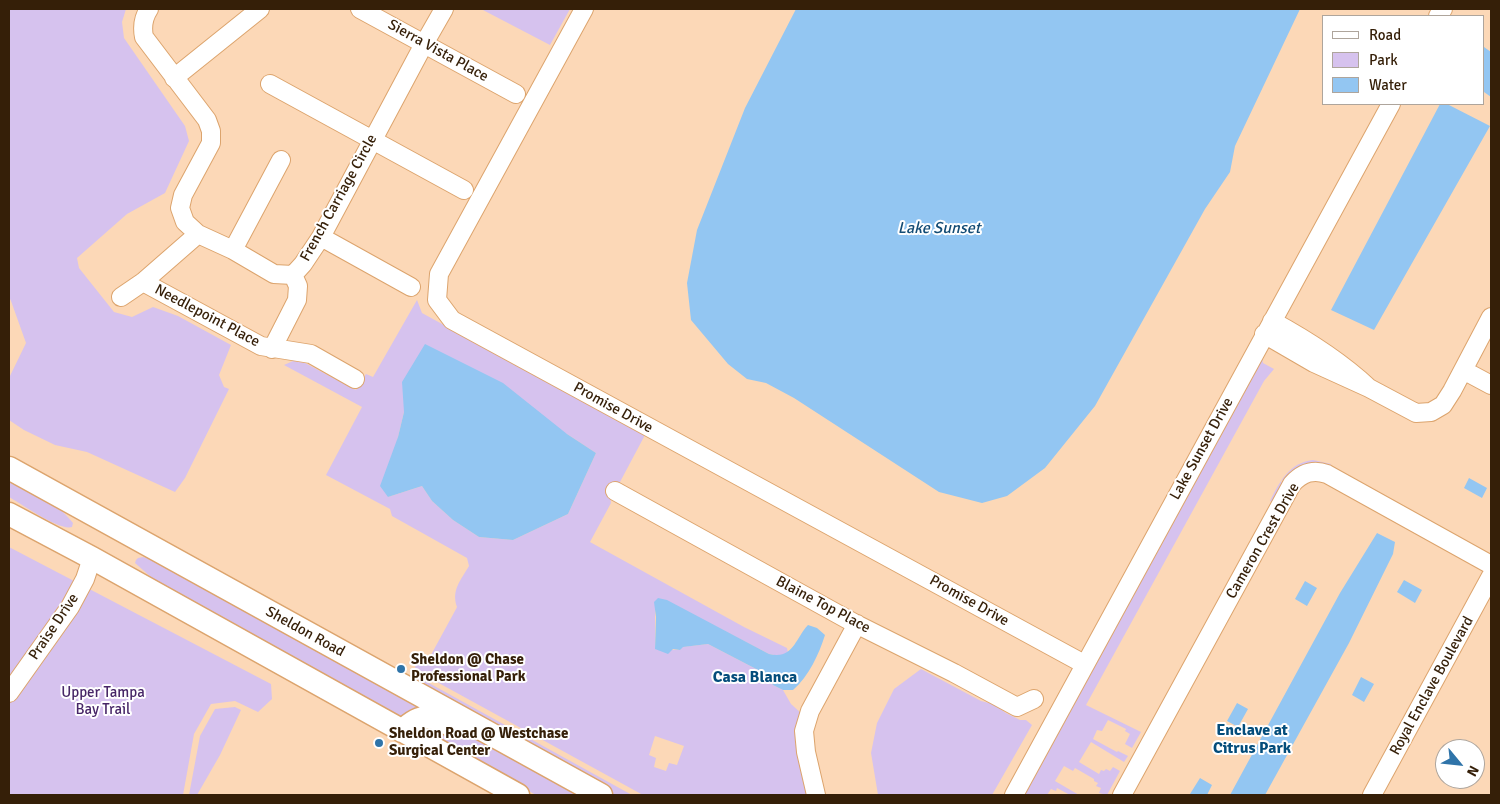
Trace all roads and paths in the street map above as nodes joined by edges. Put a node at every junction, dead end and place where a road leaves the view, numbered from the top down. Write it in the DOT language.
graph roads {
  1 [pos="148,9"];
  2 [pos="260,9"];
  3 [pos="360,9"];
  4 [pos="444,9"];
  5 [pos="584,9"];
  6 [pos="424,44"];
  7 [pos="174,78"];
  8 [pos="270,84"];
  9 [pos="516,94"];
  10 [pos="1390,105"];
  11 [pos="372,139"];
  12 [pos="281,160"];
  13 [pos="464,190"];
  14 [pos="198,234"];
  15 [pos="321,236"];
  16 [pos="233,250"];
  17 [pos="293,275"];
  18 [pos="143,282"];
  19 [pos="411,287"];
  20 [pos="121,297"];
  21 [pos="1491,318"];
  22 [pos="1268,328"];
  23 [pos="272,349"];
  24 [pos="1463,370"];
  25 [pos="355,379"];
  26 [pos="1491,385"];
  27 [pos="9,468"];
  28 [pos="614,491"];
  29 [pos="9,514"];
  30 [pos="111,525"];
  31 [pos="92,558"];
  32 [pos="1491,565"];
  33 [pos="1491,576"];
  34 [pos="857,624"];
  35 [pos="1084,664"];
  36 [pos="9,693"];
  37 [pos="1034,699"];
  38 [pos="402,731"];
  39 [pos="597,793"];
  40 [pos="518,795"];
  41 [pos="816,795"];
  42 [pos="1014,795"];
  43 [pos="1122,795"];
  44 [pos="1372,795"];
  1 -- 7 [label="street, French Carriage Circle"];
  2 -- 7 [label="street"];
  3 -- 6 [label="street, Sierra Vista Place"];
  4 -- 6 [label="street, French Carriage Circle"];
  5 -- 35 [label="street, Promise Drive"];
  6 -- 9 [label="street, Sierra Vista Place"];
  6 -- 11 [label="street, French Carriage Circle"];
  7 -- 14 [label="street, French Carriage Circle"];
  8 -- 11 [label="street"];
  10 -- 22 [label="street, Lake Sunset Drive"];
  11 -- 13 [label="street"];
  11 -- 15 [label="street, French Carriage Circle"];
  12 -- 16 [label="street"];
  14 -- 16 [label="street, French Carriage Circle"];
  14 -- 18 [label="street"];
  15 -- 17 [label="street, French Carriage Circle"];
  15 -- 19 [label="street"];
  16 -- 17 [label="street, French Carriage Circle"];
  17 -- 23 [label="street"];
  18 -- 20 [label="street"];
  18 -- 23 [label="street, Needlepoint Place"];
  21 -- 24 [label="street"];
  22 -- 24 [label="street"];
  22 -- 35 [label="street, Lake Sunset Drive"];
  23 -- 25 [label="street, Needlepoint Place"];
  24 -- 26 [label="street"];
  27 -- 30 [label="main road, Sheldon Road"];
  28 -- 34 [label="street, Blaine Top Place"];
  29 -- 31 [label="main road"];
  30 -- 31 [label="main road"];
  30 -- 39 [label="main road, Sheldon Road"];
  31 -- 36 [label="street, Praise Drive"];
  31 -- 38 [label="main road"];
  32 -- 43 [label="street, Cameron Crest Drive"];
  33 -- 44 [label="street, Royal Enclave Boulevard"];
  34 -- 37 [label="street, Blaine Top Place"];
  34 -- 41 [label="street"];
  35 -- 42 [label="street, Lake Sunset Drive"];
  38 -- 39 [label="main road"];
  38 -- 40 [label="main road"];
}
